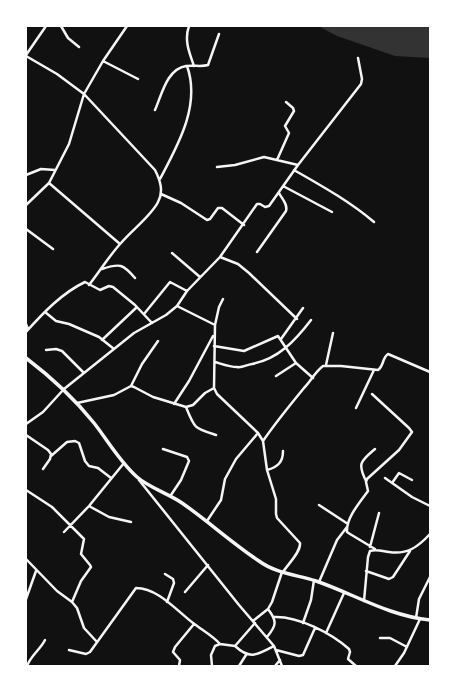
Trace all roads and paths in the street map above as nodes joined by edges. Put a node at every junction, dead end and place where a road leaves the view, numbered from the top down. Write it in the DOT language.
graph roads {
  1 [pos="46,26"];
  2 [pos="61,26"];
  3 [pos="127,26"];
  4 [pos="189,26"];
  5 [pos="219,34"];
  6 [pos="78,47"];
  7 [pos="26,56"];
  8 [pos="358,58"];
  9 [pos="103,61"];
  10 [pos="187,66"];
  11 [pos="194,66"];
  12 [pos="138,79"];
  13 [pos="84,94"];
  14 [pos="286,102"];
  15 [pos="155,110"];
  16 [pos="276,160"];
  17 [pos="298,165"];
  18 [pos="217,166"];
  19 [pos="55,170"];
  20 [pos="294,170"];
  21 [pos="26,175"];
  22 [pos="160,179"];
  23 [pos="49,183"];
  24 [pos="283,186"];
  25 [pos="279,193"];
  26 [pos="161,194"];
  27 [pos="26,205"];
  28 [pos="332,212"];
  29 [pos="374,222"];
  30 [pos="244,225"];
  31 [pos="26,230"];
  32 [pos="120,244"];
  33 [pos="53,249"];
  34 [pos="257,252"];
  35 [pos="172,253"];
  36 [pos="220,257"];
  37 [pos="102,269"];
  38 [pos="200,277"];
  39 [pos="136,278"];
  40 [pos="89,285"];
  41 [pos="187,291"];
  42 [pos="223,299"];
  43 [pos="177,306"];
  44 [pos="137,308"];
  45 [pos="304,308"];
  46 [pos="45,312"];
  47 [pos="144,314"];
  48 [pos="297,319"];
  49 [pos="311,320"];
  50 [pos="152,323"];
  51 [pos="26,324"];
  52 [pos="215,325"];
  53 [pos="27,330"];
  54 [pos="214,333"];
  55 [pos="333,333"];
  56 [pos="281,339"];
  57 [pos="102,340"];
  58 [pos="158,341"];
  59 [pos="214,346"];
  60 [pos="286,348"];
  61 [pos="114,349"];
  62 [pos="46,350"];
  63 [pos="26,358"];
  64 [pos="215,362"];
  65 [pos="296,363"];
  66 [pos="326,365"];
  67 [pos="374,370"];
  68 [pos="84,372"];
  69 [pos="430,372"];
  70 [pos="276,376"];
  71 [pos="313,378"];
  72 [pos="131,386"];
  73 [pos="214,388"];
  74 [pos="64,389"];
  75 [pos="372,394"];
  76 [pos="77,404"];
  77 [pos="174,404"];
  78 [pos="186,407"];
  79 [pos="356,408"];
  80 [pos="26,424"];
  81 [pos="258,433"];
  82 [pos="26,435"];
  83 [pos="216,435"];
  84 [pos="263,441"];
  85 [pos="375,449"];
  86 [pos="163,450"];
  87 [pos="284,450"];
  88 [pos="51,456"];
  89 [pos="124,463"];
  90 [pos="43,469"];
  91 [pos="267,470"];
  92 [pos="111,478"];
  93 [pos="138,478"];
  94 [pos="385,478"];
  95 [pos="412,480"];
  96 [pos="366,482"];
  97 [pos="392,483"];
  98 [pos="27,492"];
  99 [pos="171,495"];
  100 [pos="318,505"];
  101 [pos="89,506"];
  102 [pos="430,506"];
  103 [pos="379,513"];
  104 [pos="207,521"];
  105 [pos="132,522"];
  106 [pos="71,525"];
  107 [pos="347,526"];
  108 [pos="64,532"];
  109 [pos="430,534"];
  110 [pos="370,547"];
  111 [pos="375,550"];
  112 [pos="410,550"];
  113 [pos="26,560"];
  114 [pos="208,565"];
  115 [pos="36,570"];
  116 [pos="366,571"];
  117 [pos="282,572"];
  118 [pos="166,574"];
  119 [pos="430,577"];
  120 [pos="314,580"];
  121 [pos="319,582"];
  122 [pos="185,592"];
  123 [pos="344,593"];
  124 [pos="26,599"];
  125 [pos="364,601"];
  126 [pos="72,602"];
  127 [pos="167,602"];
  128 [pos="268,609"];
  129 [pos="274,617"];
  130 [pos="418,618"];
  131 [pos="430,620"];
  132 [pos="254,622"];
  133 [pos="303,623"];
  134 [pos="194,624"];
  135 [pos="315,628"];
  136 [pos="326,633"];
  137 [pos="267,637"];
  138 [pos="380,638"];
  139 [pos="45,640"];
  140 [pos="97,642"];
  141 [pos="220,644"];
  142 [pos="235,646"];
  143 [pos="274,646"];
  144 [pos="407,647"];
  145 [pos="69,650"];
  146 [pos="276,650"];
  147 [pos="246,655"];
  148 [pos="280,659"];
  149 [pos="27,666"];
  150 [pos="179,666"];
  151 [pos="212,666"];
  152 [pos="239,666"];
  153 [pos="275,666"];
  154 [pos="282,666"];
  155 [pos="356,666"];
  156 [pos="395,666"];
  1 -- 7 [label="street"];
  2 -- 6 [label="street"];
  3 -- 9 [label="street"];
  4 -- 11 [label="street"];
  5 -- 11 [label="street"];
  7 -- 13 [label="street"];
  8 -- 17 [label="street"];
  9 -- 12 [label="street"];
  9 -- 13 [label="street"];
  10 -- 11 [label="street"];
  10 -- 15 [label="street"];
  10 -- 22 [label="street"];
  13 -- 19 [label="street"];
  13 -- 22 [label="street"];
  14 -- 16 [label="street"];
  16 -- 17 [label="street"];
  16 -- 18 [label="street"];
  17 -- 20 [label="street"];
  19 -- 21 [label="street"];
  19 -- 23 [label="street"];
  20 -- 24 [label="street"];
  20 -- 29 [label="street"];
  22 -- 26 [label="street"];
  23 -- 27 [label="street"];
  23 -- 32 [label="street"];
  24 -- 25 [label="street"];
  24 -- 28 [label="street"];
  25 -- 30 [label="street"];
  25 -- 34 [label="street"];
  26 -- 30 [label="street"];
  26 -- 32 [label="street"];
  30 -- 36 [label="street"];
  31 -- 33 [label="street"];
  32 -- 37 [label="street"];
  35 -- 38 [label="street"];
  36 -- 38 [label="street"];
  36 -- 48 [label="street"];
  37 -- 39 [label="street"];
  37 -- 40 [label="street"];
  38 -- 41 [label="street"];
  40 -- 44 [label="street"];
  40 -- 46 [label="street"];
  41 -- 43 [label="street"];
  41 -- 47 [label="street"];
  42 -- 52 [label="street"];
  43 -- 50 [label="street"];
  43 -- 52 [label="street"];
  44 -- 47 [label="street"];
  44 -- 57 [label="street"];
  45 -- 48 [label="street"];
  46 -- 53 [label="street"];
  46 -- 57 [label="street"];
  47 -- 50 [label="street"];
  48 -- 56 [label="street"];
  49 -- 60 [label="street"];
  50 -- 61 [label="street"];
  51 -- 53 [label="street"];
  52 -- 54 [label="street"];
  54 -- 59 [label="street"];
  54 -- 77 [label="street"];
  55 -- 66 [label="street"];
  56 -- 59 [label="street"];
  56 -- 60 [label="street"];
  57 -- 61 [label="street"];
  58 -- 72 [label="street"];
  59 -- 64 [label="street"];
  60 -- 64 [label="street"];
  60 -- 65 [label="street"];
  61 -- 68 [label="street"];
  62 -- 68 [label="street"];
  63 -- 74 [label="street"];
  64 -- 73 [label="street"];
  65 -- 70 [label="street"];
  65 -- 71 [label="street"];
  66 -- 67 [label="street"];
  66 -- 71 [label="street"];
  67 -- 69 [label="street"];
  67 -- 79 [label="street"];
  68 -- 74 [label="street"];
  71 -- 84 [label="street"];
  72 -- 76 [label="street"];
  72 -- 77 [label="street"];
  73 -- 78 [label="street"];
  73 -- 81 [label="street"];
  74 -- 76 [label="street"];
  74 -- 80 [label="street"];
  75 -- 96 [label="street"];
  76 -- 89 [label="street"];
  77 -- 78 [label="street"];
  78 -- 83 [label="street"];
  81 -- 84 [label="street"];
  81 -- 104 [label="street"];
  82 -- 88 [label="street"];
  84 -- 91 [label="street"];
  85 -- 96 [label="street"];
  86 -- 99 [label="street"];
  87 -- 91 [label="street"];
  88 -- 90 [label="street"];
  88 -- 92 [label="street"];
  89 -- 92 [label="street"];
  89 -- 93 [label="street"];
  91 -- 117 [label="street"];
  92 -- 101 [label="street"];
  93 -- 99 [label="street"];
  93 -- 114 [label="street"];
  94 -- 97 [label="street"];
  95 -- 97 [label="street"];
  96 -- 107 [label="street"];
  97 -- 102 [label="street"];
  98 -- 106 [label="street"];
  99 -- 104 [label="street"];
  100 -- 107 [label="street"];
  101 -- 105 [label="street"];
  101 -- 106 [label="street"];
  103 -- 110 [label="street"];
  104 -- 117 [label="street"];
  106 -- 108 [label="street"];
  106 -- 126 [label="street"];
  107 -- 110 [label="street"];
  107 -- 121 [label="street"];
  109 -- 112 [label="street"];
  110 -- 111 [label="street"];
  111 -- 112 [label="street"];
  111 -- 116 [label="street"];
  112 -- 116 [label="street"];
  113 -- 115 [label="street"];
  114 -- 122 [label="street"];
  114 -- 132 [label="street"];
  115 -- 124 [label="street"];
  115 -- 126 [label="street"];
  116 -- 125 [label="street"];
  117 -- 120 [label="street"];
  117 -- 128 [label="street"];
  118 -- 127 [label="street"];
  119 -- 130 [label="street"];
  120 -- 121 [label="street"];
  120 -- 133 [label="street"];
  121 -- 123 [label="street"];
  123 -- 125 [label="street"];
  123 -- 136 [label="street"];
  125 -- 130 [label="street"];
  126 -- 140 [label="street"];
  127 -- 134 [label="street"];
  127 -- 140 [label="street"];
  128 -- 129 [label="street"];
  128 -- 132 [label="street"];
  129 -- 133 [label="street"];
  129 -- 137 [label="street"];
  130 -- 131 [label="street"];
  130 -- 144 [label="street"];
  132 -- 137 [label="street"];
  132 -- 142 [label="street"];
  133 -- 135 [label="street"];
  134 -- 141 [label="street"];
  134 -- 150 [label="street"];
  135 -- 136 [label="street"];
  135 -- 146 [label="street"];
  136 -- 155 [label="street"];
  137 -- 143 [label="street"];
  138 -- 144 [label="street"];
  139 -- 149 [label="street"];
  140 -- 145 [label="street"];
  141 -- 142 [label="street"];
  141 -- 151 [label="street"];
  142 -- 147 [label="street"];
  143 -- 146 [label="street"];
  143 -- 147 [label="street"];
  144 -- 156 [label="street"];
  146 -- 148 [label="street"];
  147 -- 152 [label="street"];
  148 -- 153 [label="street"];
  148 -- 154 [label="street"];
}
